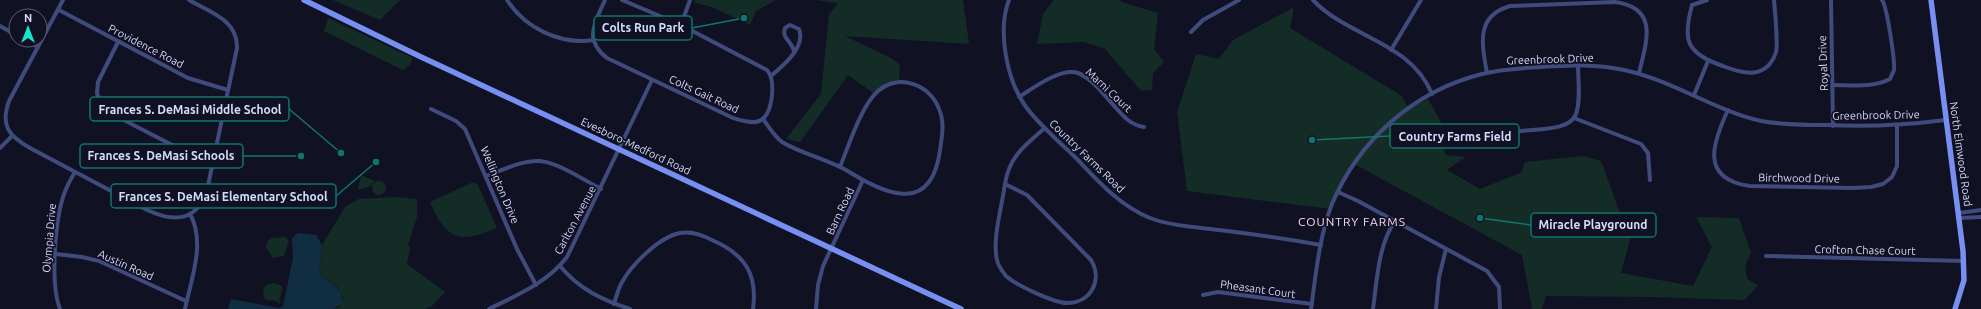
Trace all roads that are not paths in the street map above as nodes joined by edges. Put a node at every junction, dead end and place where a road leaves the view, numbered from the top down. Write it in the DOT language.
graph roads {
  1 [pos="63,0"];
  2 [pos="189,0"];
  3 [pos="304,0"];
  4 [pos="605,0"];
  5 [pos="622,0"];
  6 [pos="690,0"];
  7 [pos="1009,0"];
  8 [pos="1239,0"];
  9 [pos="1313,0"];
  10 [pos="1421,0"];
  11 [pos="1707,0"];
  12 [pos="1774,0"];
  13 [pos="1831,0"];
  14 [pos="1882,0"];
  15 [pos="1931,0"];
  16 [pos="508,1"];
  17 [pos="59,10"];
  18 [pos="680,25"];
  19 [pos="48,29"];
  20 [pos="1191,32"];
  21 [pos="593,40"];
  22 [pos="118,42"];
  23 [pos="37,48"];
  24 [pos="1391,50"];
  25 [pos="794,52"];
  26 [pos="1708,61"];
  27 [pos="1578,65"];
  28 [pos="1487,73"];
  29 [pos="1639,73"];
  30 [pos="771,76"];
  31 [pos="652,80"];
  32 [pos="1833,85"];
  33 [pos="228,90"];
  34 [pos="1432,94"];
  35 [pos="1694,95"];
  36 [pos="1019,97"];
  37 [pos="431,108"];
  38 [pos="1728,110"];
  39 [pos="1574,118"];
  40 [pos="763,119"];
  41 [pos="1946,120"];
  42 [pos="1897,125"];
  43 [pos="1833,126"];
  44 [pos="1144,127"];
  45 [pos="1045,128"];
  46 [pos="12,136"];
  47 [pos="1481,146"];
  48 [pos="0,148"];
  49 [pos="620,149"];
  50 [pos="214,160"];
  51 [pos="840,166"];
  52 [pos="75,172"];
  53 [pos="486,176"];
  54 [pos="863,180"];
  55 [pos="1650,180"];
  56 [pos="1005,184"];
  57 [pos="602,189"];
  58 [pos="1338,192"];
  59 [pos="1981,210"];
  60 [pos="190,214"];
  61 [pos="1959,216"];
  62 [pos="1981,217"];
  63 [pos="1395,221"];
  64 [pos="1321,246"];
  65 [pos="832,249"];
  66 [pos="1446,249"];
  67 [pos="56,254"];
  68 [pos="1766,256"];
  69 [pos="1964,261"];
  70 [pos="560,266"];
  71 [pos="536,284"];
  72 [pos="1203,295"];
  73 [pos="186,301"];
  74 [pos="614,304"];
  75 [pos="1312,307"];
  76 [pos="60,309"];
  77 [pos="185,309"];
  78 [pos="489,309"];
  79 [pos="630,309"];
  80 [pos="753,309"];
  81 [pos="816,309"];
  82 [pos="961,309"];
  83 [pos="1373,309"];
  84 [pos="1436,309"];
  85 [pos="1500,309"];
  86 [pos="1955,309"];
  1 -- 17 [label="street"];
  2 -- 33 [label="street"];
  3 -- 49 [label="street, Evesboro-Medford Road"];
  4 -- 21 [label="street"];
  5 -- 18 [label="street"];
  6 -- 18 [label="street"];
  7 -- 36 [label="street, Country Farms Road"];
  8 -- 20 [label="street"];
  9 -- 24 [label="street"];
  10 -- 24 [label="street"];
  11 -- 26 [label="street"];
  12 -- 26 [label="street"];
  13 -- 32 [label="street, Royal Drive"];
  14 -- 32 [label="street"];
  15 -- 41 [label="street, North Elmwood Road"];
  16 -- 21 [label="street"];
  17 -- 19 [label="street"];
  17 -- 22 [label="street, Providence Road"];
  18 -- 30 [label="street"];
  21 -- 31 [label="street, Colts Gait Road"];
  22 -- 33 [label="street, Providence Road"];
  22 -- 50 [label="street"];
  23 -- 46 [label="street"];
  24 -- 34 [label="street"];
  25 -- 25 [label="street"];
  25 -- 30 [label="street"];
  26 -- 35 [label="street"];
  27 -- 28 [label="street, Greenbrook Drive"];
  27 -- 29 [label="street, Greenbrook Drive"];
  27 -- 39 [label="street"];
  28 -- 29 [label="street"];
  28 -- 34 [label="street, Greenbrook Drive"];
  29 -- 35 [label="street, Greenbrook Drive"];
  30 -- 40 [label="street"];
  31 -- 40 [label="street, Colts Gait Road"];
  31 -- 49 [label="street, Carlton Avenue"];
  32 -- 43 [label="street, Royal Drive"];
  33 -- 50 [label="street"];
  34 -- 58 [label="street, Greenbrook Drive"];
  35 -- 38 [label="street, Greenbrook Drive"];
  36 -- 44 [label="street, Marni Court"];
  36 -- 45 [label="street, Country Farms Road"];
  37 -- 53 [label="street, Wellington Drive"];
  38 -- 42 [label="street, Birchwood Drive"];
  38 -- 43 [label="street, Greenbrook Drive"];
  39 -- 47 [label="street"];
  39 -- 55 [label="street"];
  40 -- 51 [label="street"];
  41 -- 42 [label="street, Greenbrook Drive"];
  41 -- 61 [label="street, North Elmwood Road"];
  42 -- 43 [label="street, Greenbrook Drive"];
  45 -- 56 [label="street"];
  45 -- 64 [label="street, Country Farms Road"];
  46 -- 48 [label="street"];
  46 -- 52 [label="street"];
  49 -- 57 [label="street, Carlton Avenue"];
  49 -- 65 [label="street, Evesboro-Medford Road"];
  50 -- 60 [label="street"];
  51 -- 54 [label="street"];
  51 -- 54 [label="street"];
  52 -- 60 [label="street"];
  52 -- 67 [label="street, Olympia Drive"];
  53 -- 57 [label="street"];
  53 -- 71 [label="street, Wellington Drive"];
  54 -- 65 [label="street, Barn Road"];
  56 -- 56 [label="street"];
  57 -- 70 [label="street, Carlton Avenue"];
  58 -- 63 [label="street"];
  58 -- 64 [label="street, Greenbrook Drive"];
  59 -- 61 [label="street"];
  60 -- 73 [label="street"];
  61 -- 62 [label="street"];
  61 -- 69 [label="street, North Elmwood Road"];
  63 -- 66 [label="street"];
  63 -- 83 [label="street"];
  64 -- 75 [label="street, Greenbrook Drive"];
  65 -- 81 [label="street, Barn Road"];
  65 -- 82 [label="street, Evesboro-Medford Road"];
  66 -- 84 [label="street"];
  66 -- 85 [label="street"];
  67 -- 73 [label="street, Austin Road"];
  67 -- 76 [label="street, Olympia Drive"];
  68 -- 69 [label="street, Crofton Chase Court"];
  69 -- 86 [label="street, North Elmwood Road"];
  70 -- 71 [label="street, Carlton Avenue"];
  70 -- 74 [label="street"];
  71 -- 78 [label="street, Carlton Avenue"];
  72 -- 75 [label="street, Pheasant Court"];
  73 -- 77 [label="street"];
  74 -- 79 [label="street"];
  74 -- 80 [label="street"];
}
